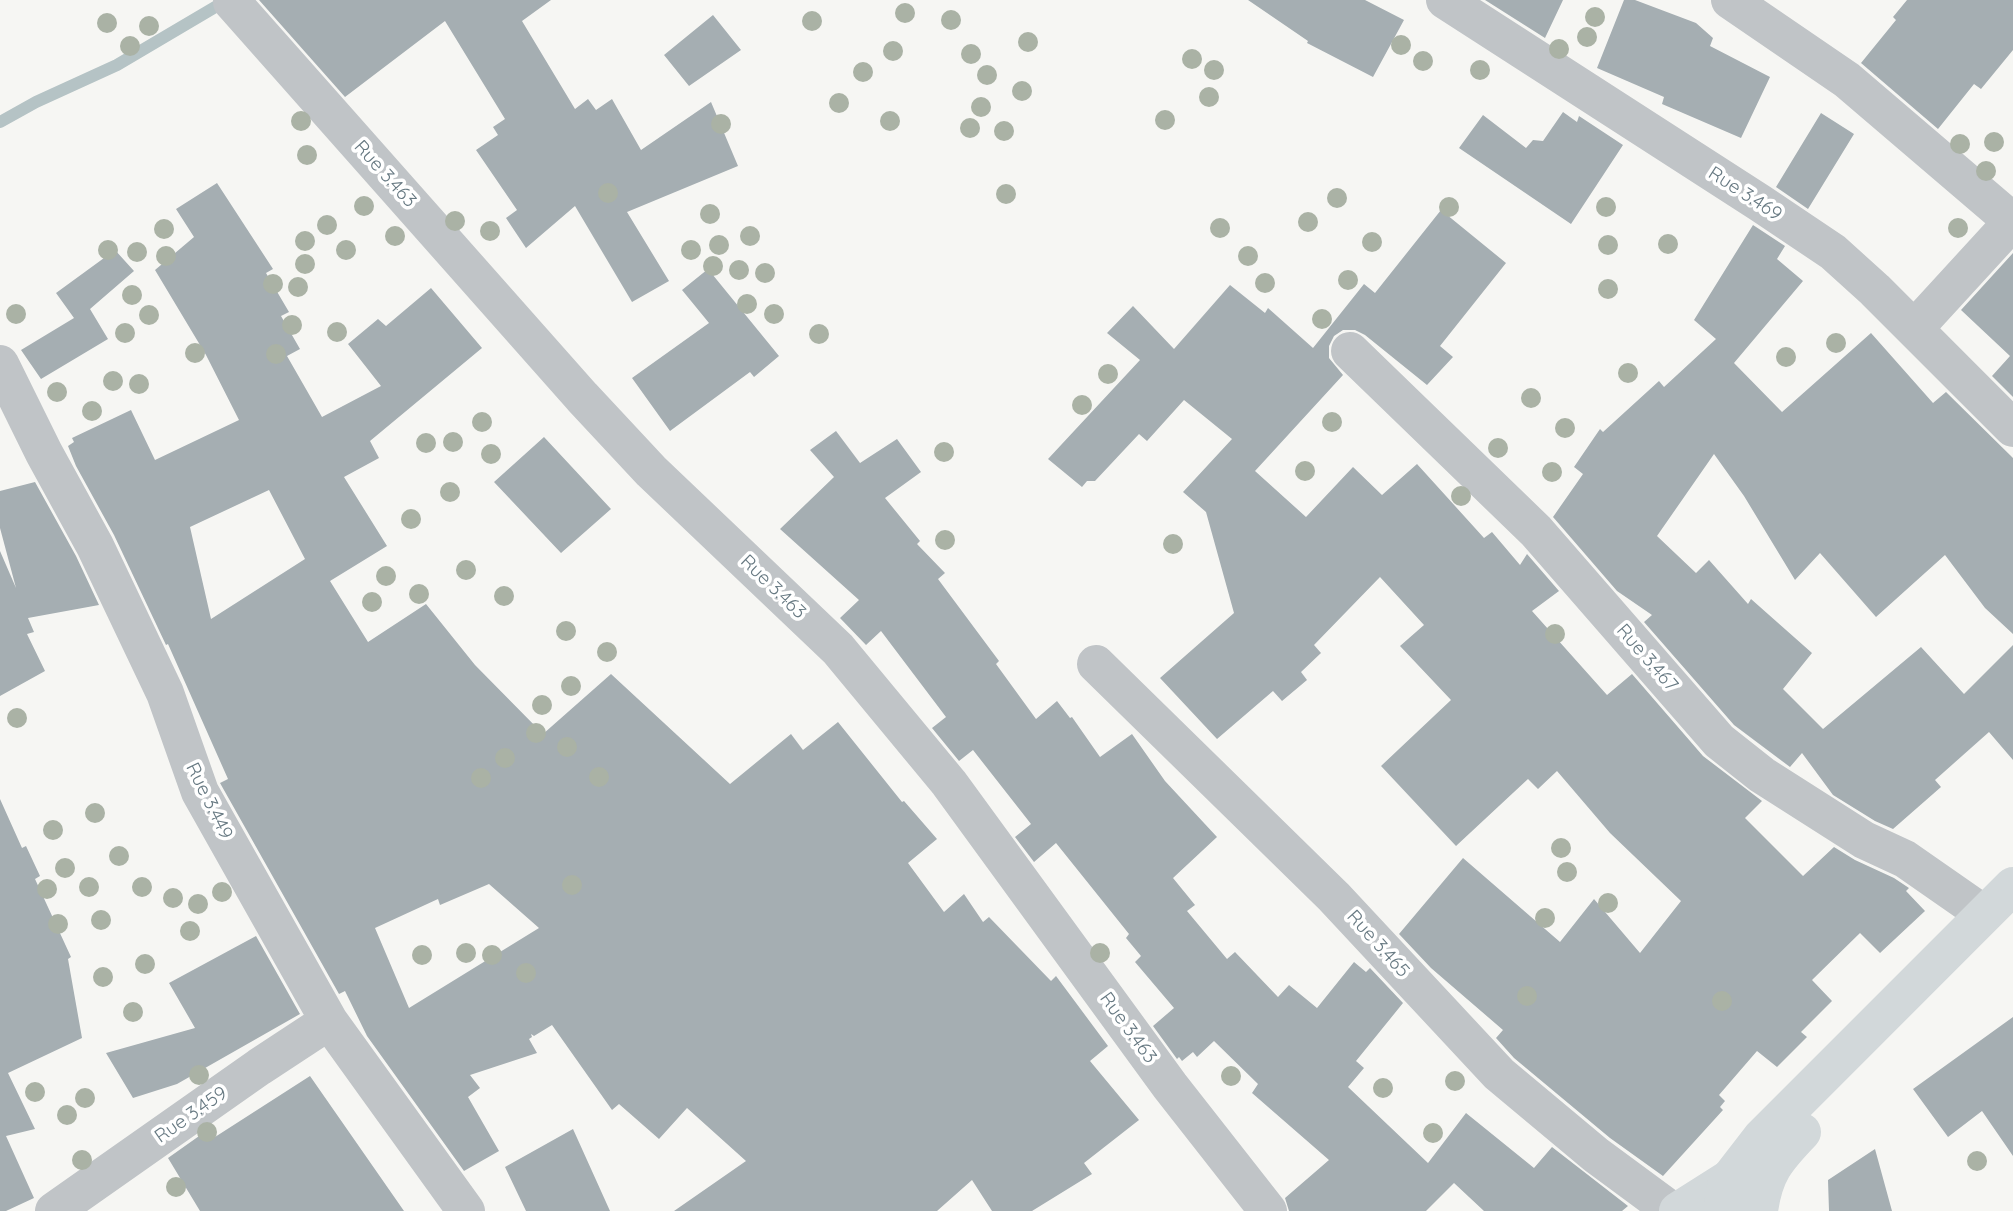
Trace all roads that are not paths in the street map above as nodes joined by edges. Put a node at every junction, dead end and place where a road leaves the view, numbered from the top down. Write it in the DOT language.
graph roads {
  1 [pos="1445,0"];
  2 [pos="1730,0"];
  3 [pos="232,2"];
  4 [pos="2013,221"];
  5 [pos="1914,330"];
  6 [pos="1350,351"];
  7 [pos="0,364"];
  8 [pos="2013,428"];
  9 [pos="1096,664"];
  10 [pos="2013,886"];
  11 [pos="1999,917"];
  12 [pos="330,1021"];
  13 [pos="1769,1171"];
  14 [pos="1725,1196"];
  15 [pos="54,1211"];
  16 [pos="466,1211"];
  17 [pos="1268,1211"];
  18 [pos="1672,1211"];
  19 [pos="1678,1211"];
  20 [pos="1759,1211"];
  1 -- 5 [label="street, Rue 3.469"];
  2 -- 4 [label="street"];
  3 -- 17 [label="street, Rue 3.463"];
  4 -- 5 [label="street"];
  5 -- 8 [label="street, Rue 3.469"];
  6 -- 11 [label="street, Rue 3.467"];
  7 -- 12 [label="street, Rue 3.449"];
  9 -- 18 [label="street, Rue 3.465"];
  10 -- 11 [label="main road"];
  11 -- 13 [label="main road"];
  11 -- 14 [label="main road"];
  12 -- 15 [label="street, Rue 3.459"];
  12 -- 16 [label="street, Rue 3.449"];
  13 -- 14 [label="main road"];
  13 -- 20 [label="main road"];
  14 -- 19 [label="main road"];
}
